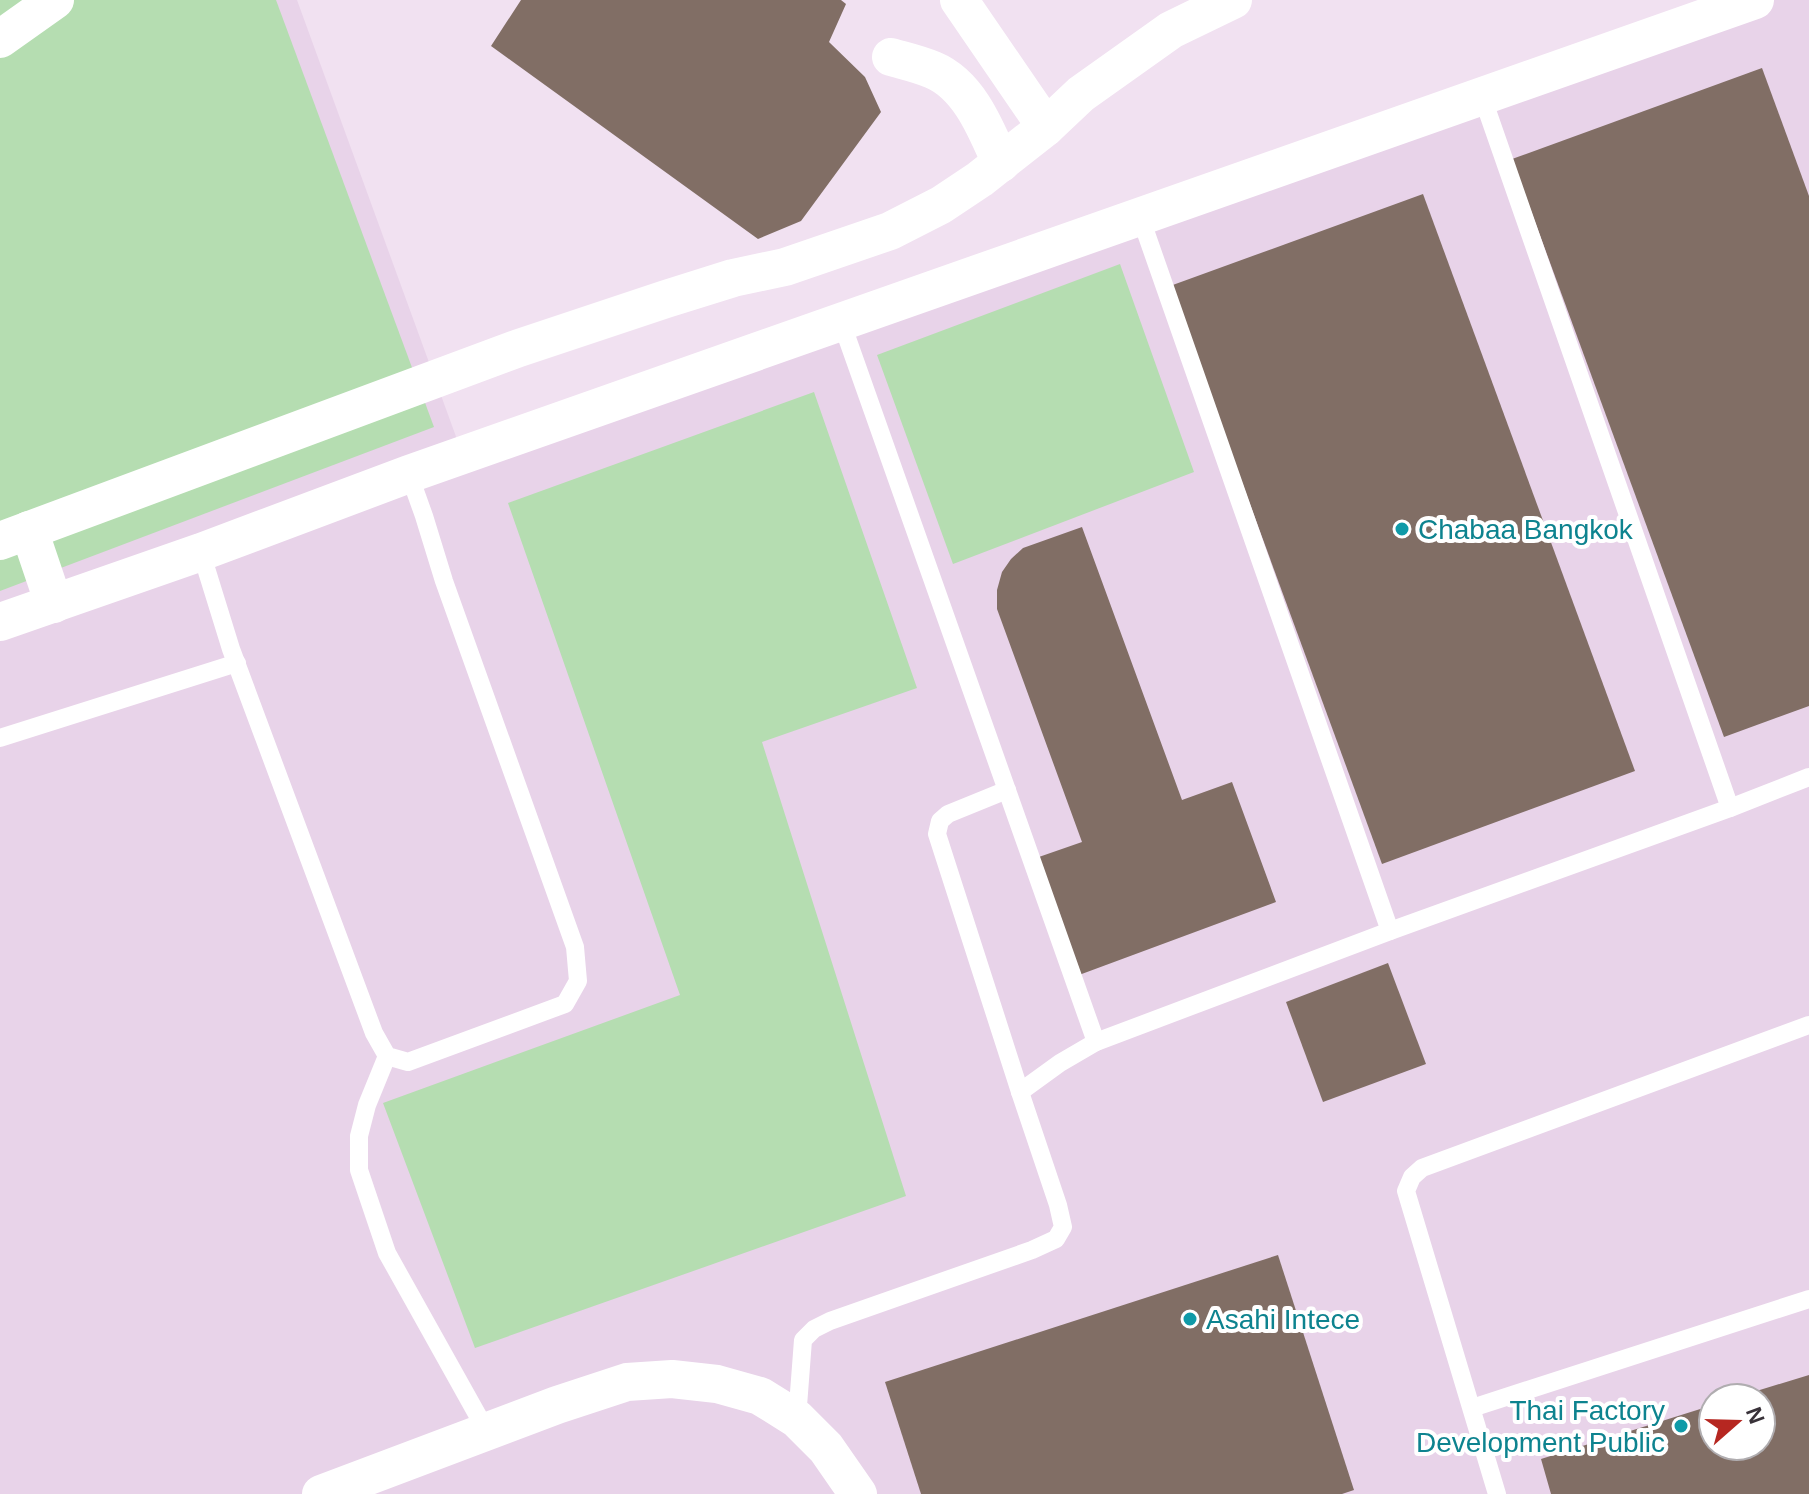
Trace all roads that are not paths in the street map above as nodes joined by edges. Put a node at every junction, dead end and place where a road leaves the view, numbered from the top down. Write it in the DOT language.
graph roads {
  1 [pos="55,0"];
  2 [pos="959,0"];
  3 [pos="1233,0"];
  4 [pos="1755,0"];
  5 [pos="0,39"];
  6 [pos="891,57"];
  7 [pos="1482,96"];
  8 [pos="1046,127"];
  9 [pos="1001,163"];
  10 [pos="1140,216"];
  11 [pos="841,321"];
  12 [pos="409,474"];
  13 [pos="15,536"];
  14 [pos="201,552"];
  15 [pos="54,604"];
  16 [pos="0,622"];
  17 [pos="234,656"];
  18 [pos="0,738"];
  19 [pos="1809,777"];
  20 [pos="1007,790"];
  21 [pos="1730,808"];
  22 [pos="1390,931"];
  23 [pos="1809,1025"];
  24 [pos="1096,1042"];
  25 [pos="387,1056"];
  26 [pos="1020,1092"];
  27 [pos="1809,1299"];
  28 [pos="1472,1408"];
  29 [pos="797,1419"];
  30 [pos="487,1432"];
  31 [pos="321,1494"];
  32 [pos="858,1494"];
  33 [pos="1497,1494"];
  1 -- 5 [label="street"];
  2 -- 8 [label="street"];
  3 -- 8 [label="street"];
  4 -- 7 [label="street"];
  6 -- 9 [label="street"];
  7 -- 10 [label="street"];
  7 -- 21 [label="lane"];
  8 -- 9 [label="street"];
  9 -- 13 [label="street"];
  10 -- 11 [label="street"];
  10 -- 22 [label="lane"];
  11 -- 12 [label="street"];
  11 -- 20 [label="lane"];
  12 -- 14 [label="street"];
  12 -- 25 [label="lane"];
  13 -- 15 [label="street"];
  14 -- 15 [label="street"];
  14 -- 17 [label="lane"];
  15 -- 16 [label="street"];
  17 -- 18 [label="lane"];
  17 -- 25 [label="lane"];
  19 -- 21 [label="lane"];
  20 -- 24 [label="lane"];
  20 -- 26 [label="lane"];
  21 -- 22 [label="lane"];
  22 -- 24 [label="lane"];
  23 -- 28 [label="lane"];
  24 -- 26 [label="lane"];
  25 -- 30 [label="lane"];
  26 -- 29 [label="lane"];
  27 -- 28 [label="lane"];
  28 -- 33 [label="lane"];
  29 -- 30 [label="street"];
  29 -- 32 [label="street"];
  30 -- 31 [label="street"];
}
